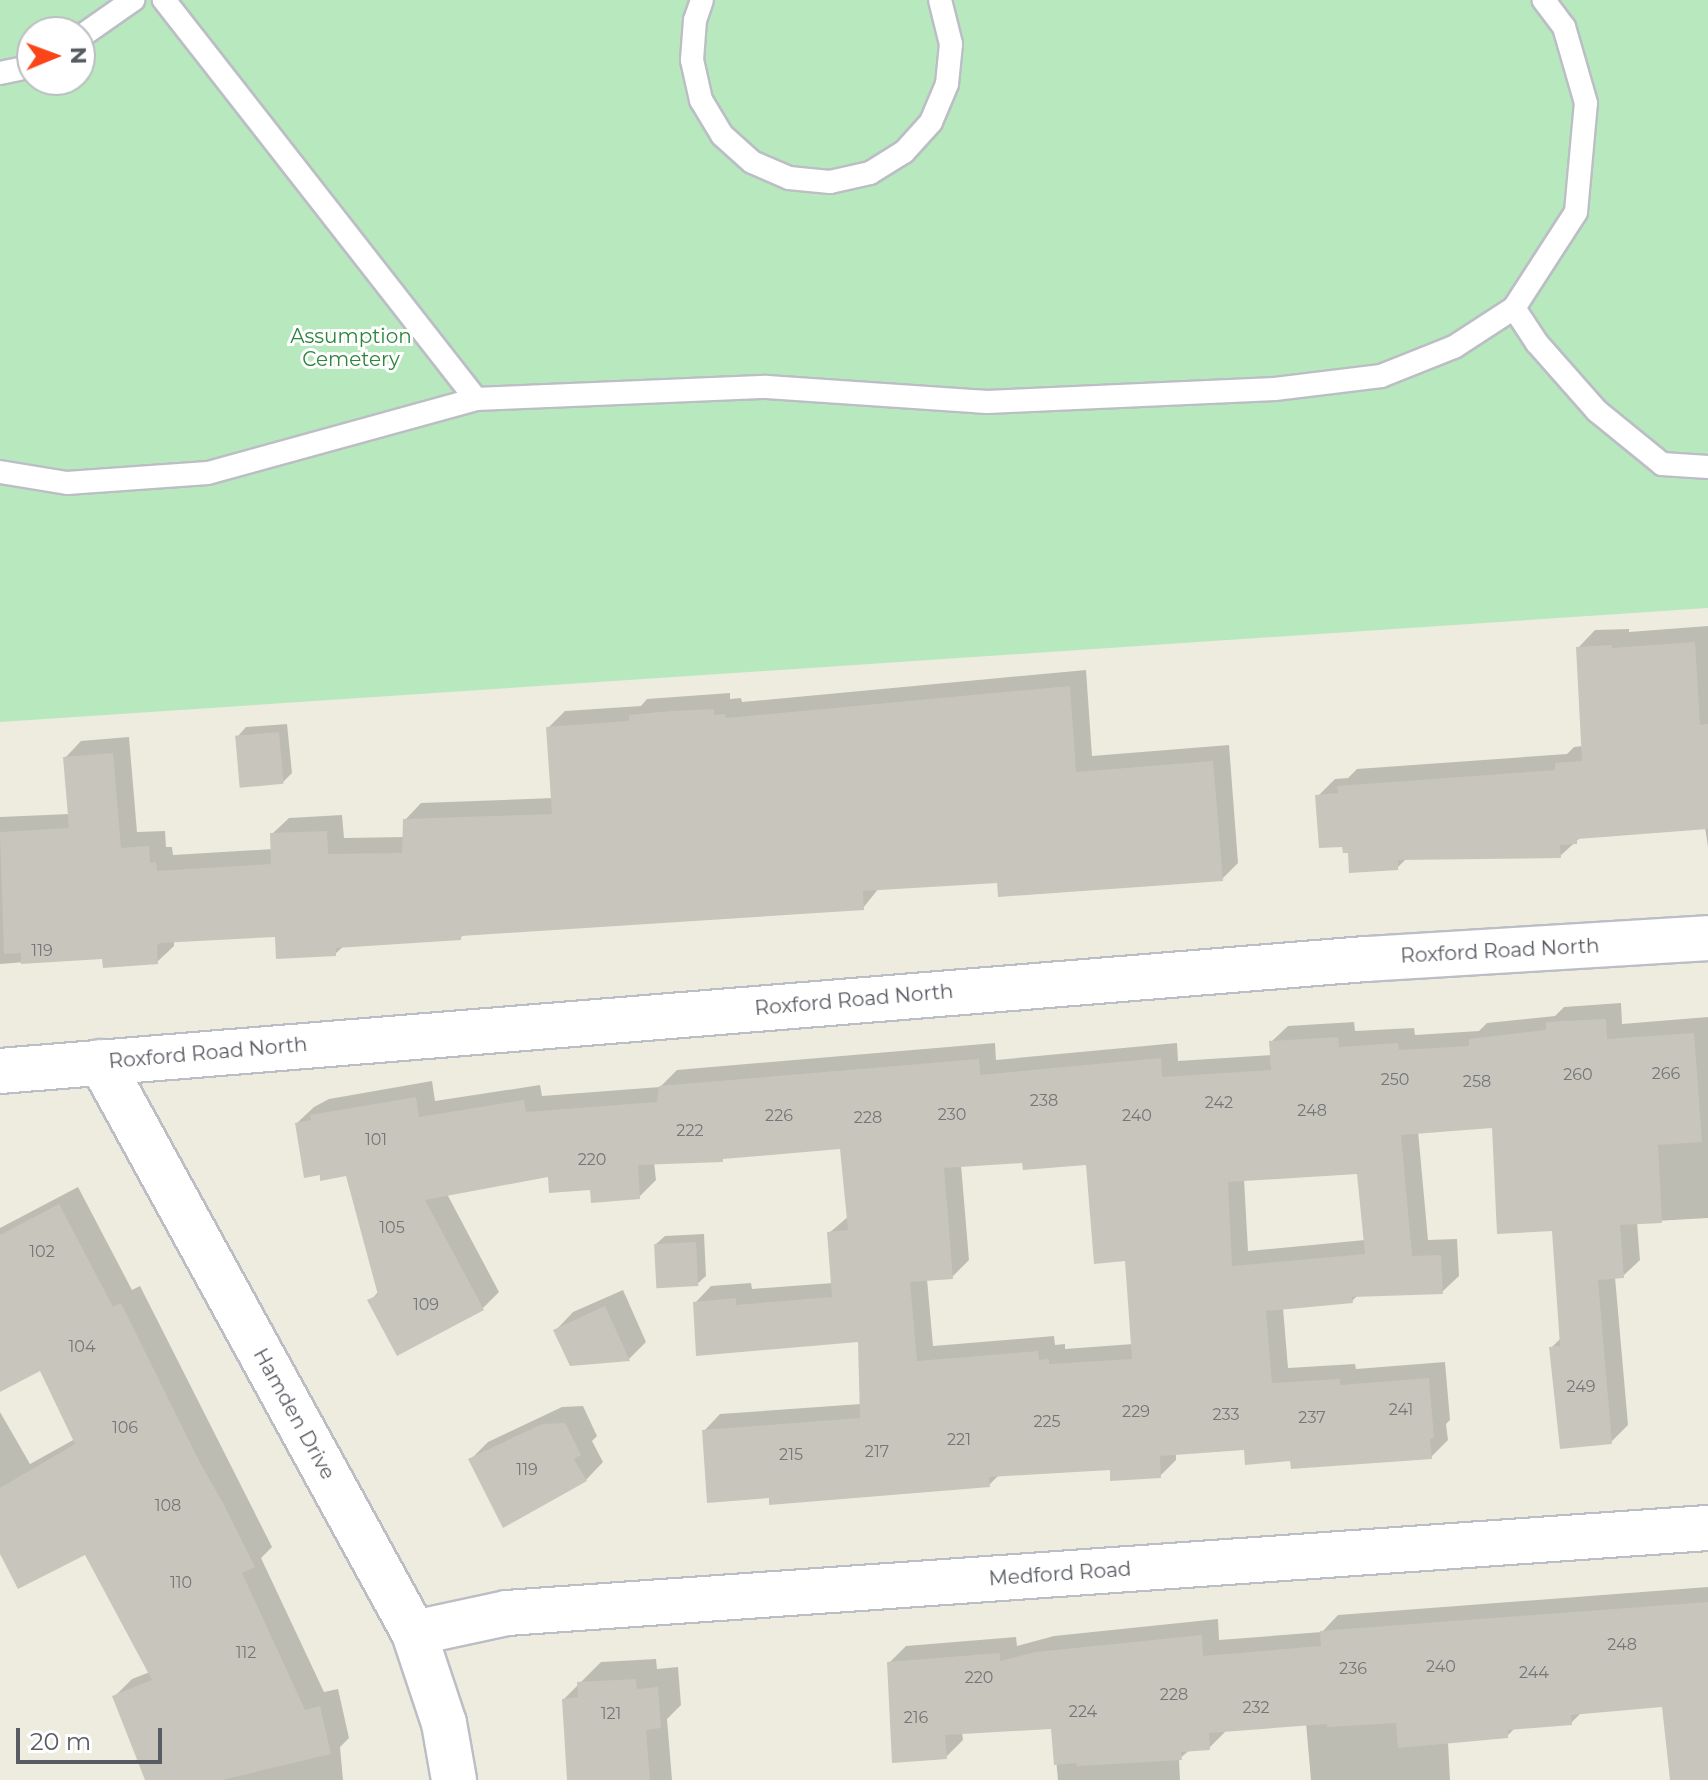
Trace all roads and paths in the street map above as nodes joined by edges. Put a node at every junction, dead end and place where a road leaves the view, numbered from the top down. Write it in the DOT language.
graph roads {
  1 [pos="133,0"];
  2 [pos="164,0"];
  3 [pos="702,0"];
  4 [pos="940,0"];
  5 [pos="1544,0"];
  6 [pos="96,26"];
  7 [pos="1514,308"];
  8 [pos="476,399"];
  9 [pos="1708,467"];
  10 [pos="0,472"];
  11 [pos="1708,938"];
  12 [pos="101,1062"];
  13 [pos="0,1071"];
  14 [pos="1708,1528"];
  15 [pos="414,1633"];
  16 [pos="454,1780"];
  1 -- 6 [label="lane"];
  2 -- 8 [label="lane"];
  3 -- 4 [label="lane"];
  5 -- 7 [label="lane"];
  7 -- 8 [label="lane"];
  7 -- 9 [label="lane"];
  8 -- 10 [label="lane"];
  11 -- 12 [label="street, Roxford Road North"];
  12 -- 13 [label="street, Roxford Road North"];
  12 -- 15 [label="street, Hamden Drive"];
  14 -- 15 [label="street, Medford Road"];
  15 -- 16 [label="street, Hamden Drive"];
}
